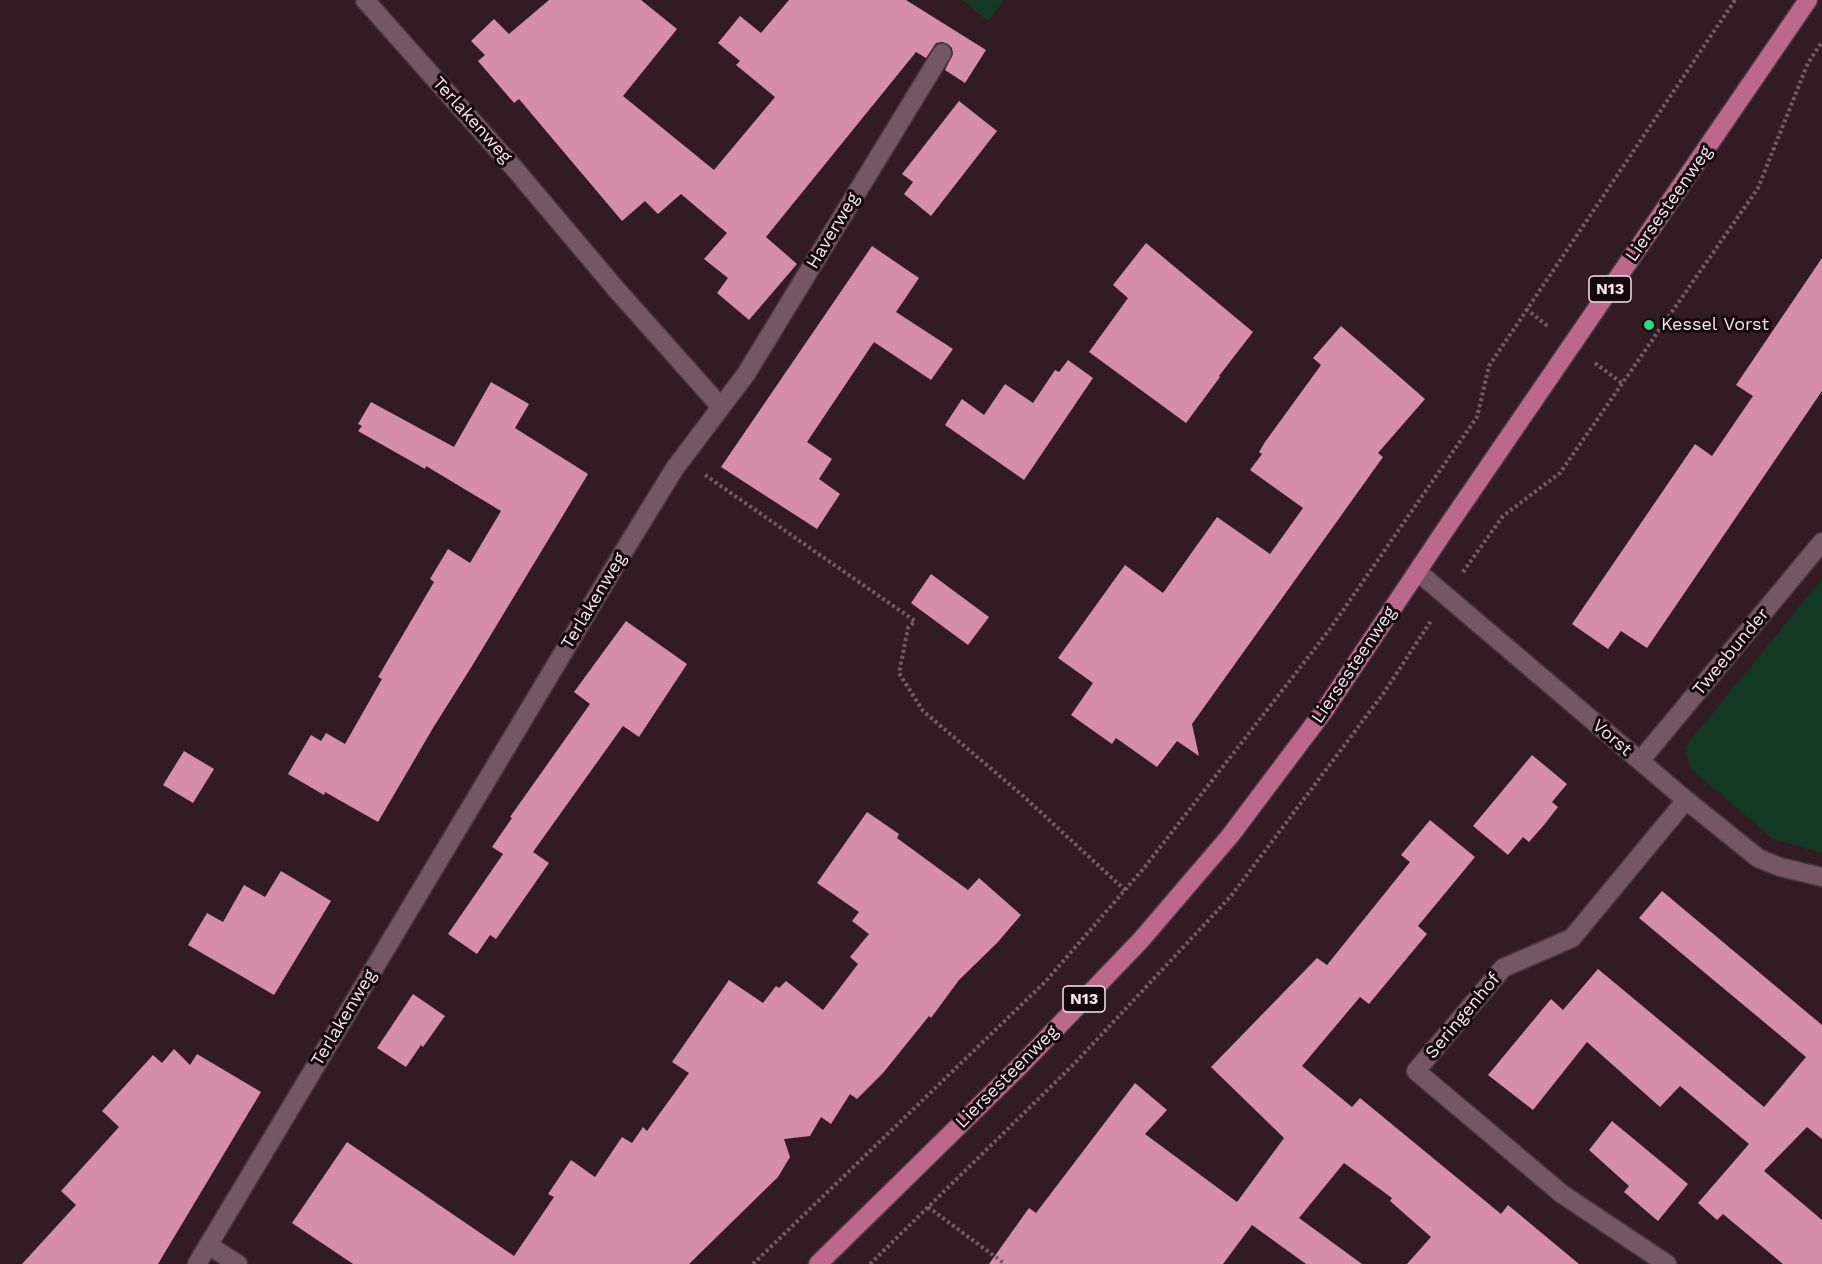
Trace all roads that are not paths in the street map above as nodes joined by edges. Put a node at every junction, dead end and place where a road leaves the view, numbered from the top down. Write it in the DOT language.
graph roads {
  1 [pos="365,0"];
  2 [pos="1809,0"];
  3 [pos="942,53"];
  4 [pos="721,407"];
  5 [pos="1822,542"];
  6 [pos="1418,572"];
  7 [pos="1640,762"];
  8 [pos="1686,800"];
  9 [pos="1822,877"];
  10 [pos="208,1245"];
  11 [pos="197,1264"];
  12 [pos="238,1264"];
  13 [pos="818,1264"];
  14 [pos="1667,1264"];
  1 -- 4 [label="street, Terlakenweg"];
  2 -- 6 [label="main road, Liersesteenweg / N13"];
  3 -- 4 [label="street, Haverweg"];
  4 -- 10 [label="street, Terlakenweg"];
  5 -- 7 [label="street, Tweebunder"];
  6 -- 7 [label="street, Vorst"];
  6 -- 13 [label="main road, Liersesteenweg / N13"];
  7 -- 8 [label="street, Vorst"];
  8 -- 9 [label="street, Vorst"];
  8 -- 14 [label="street, Seringenhof"];
  10 -- 11 [label="street, Terlakenweg"];
  10 -- 12 [label="street"];
}
